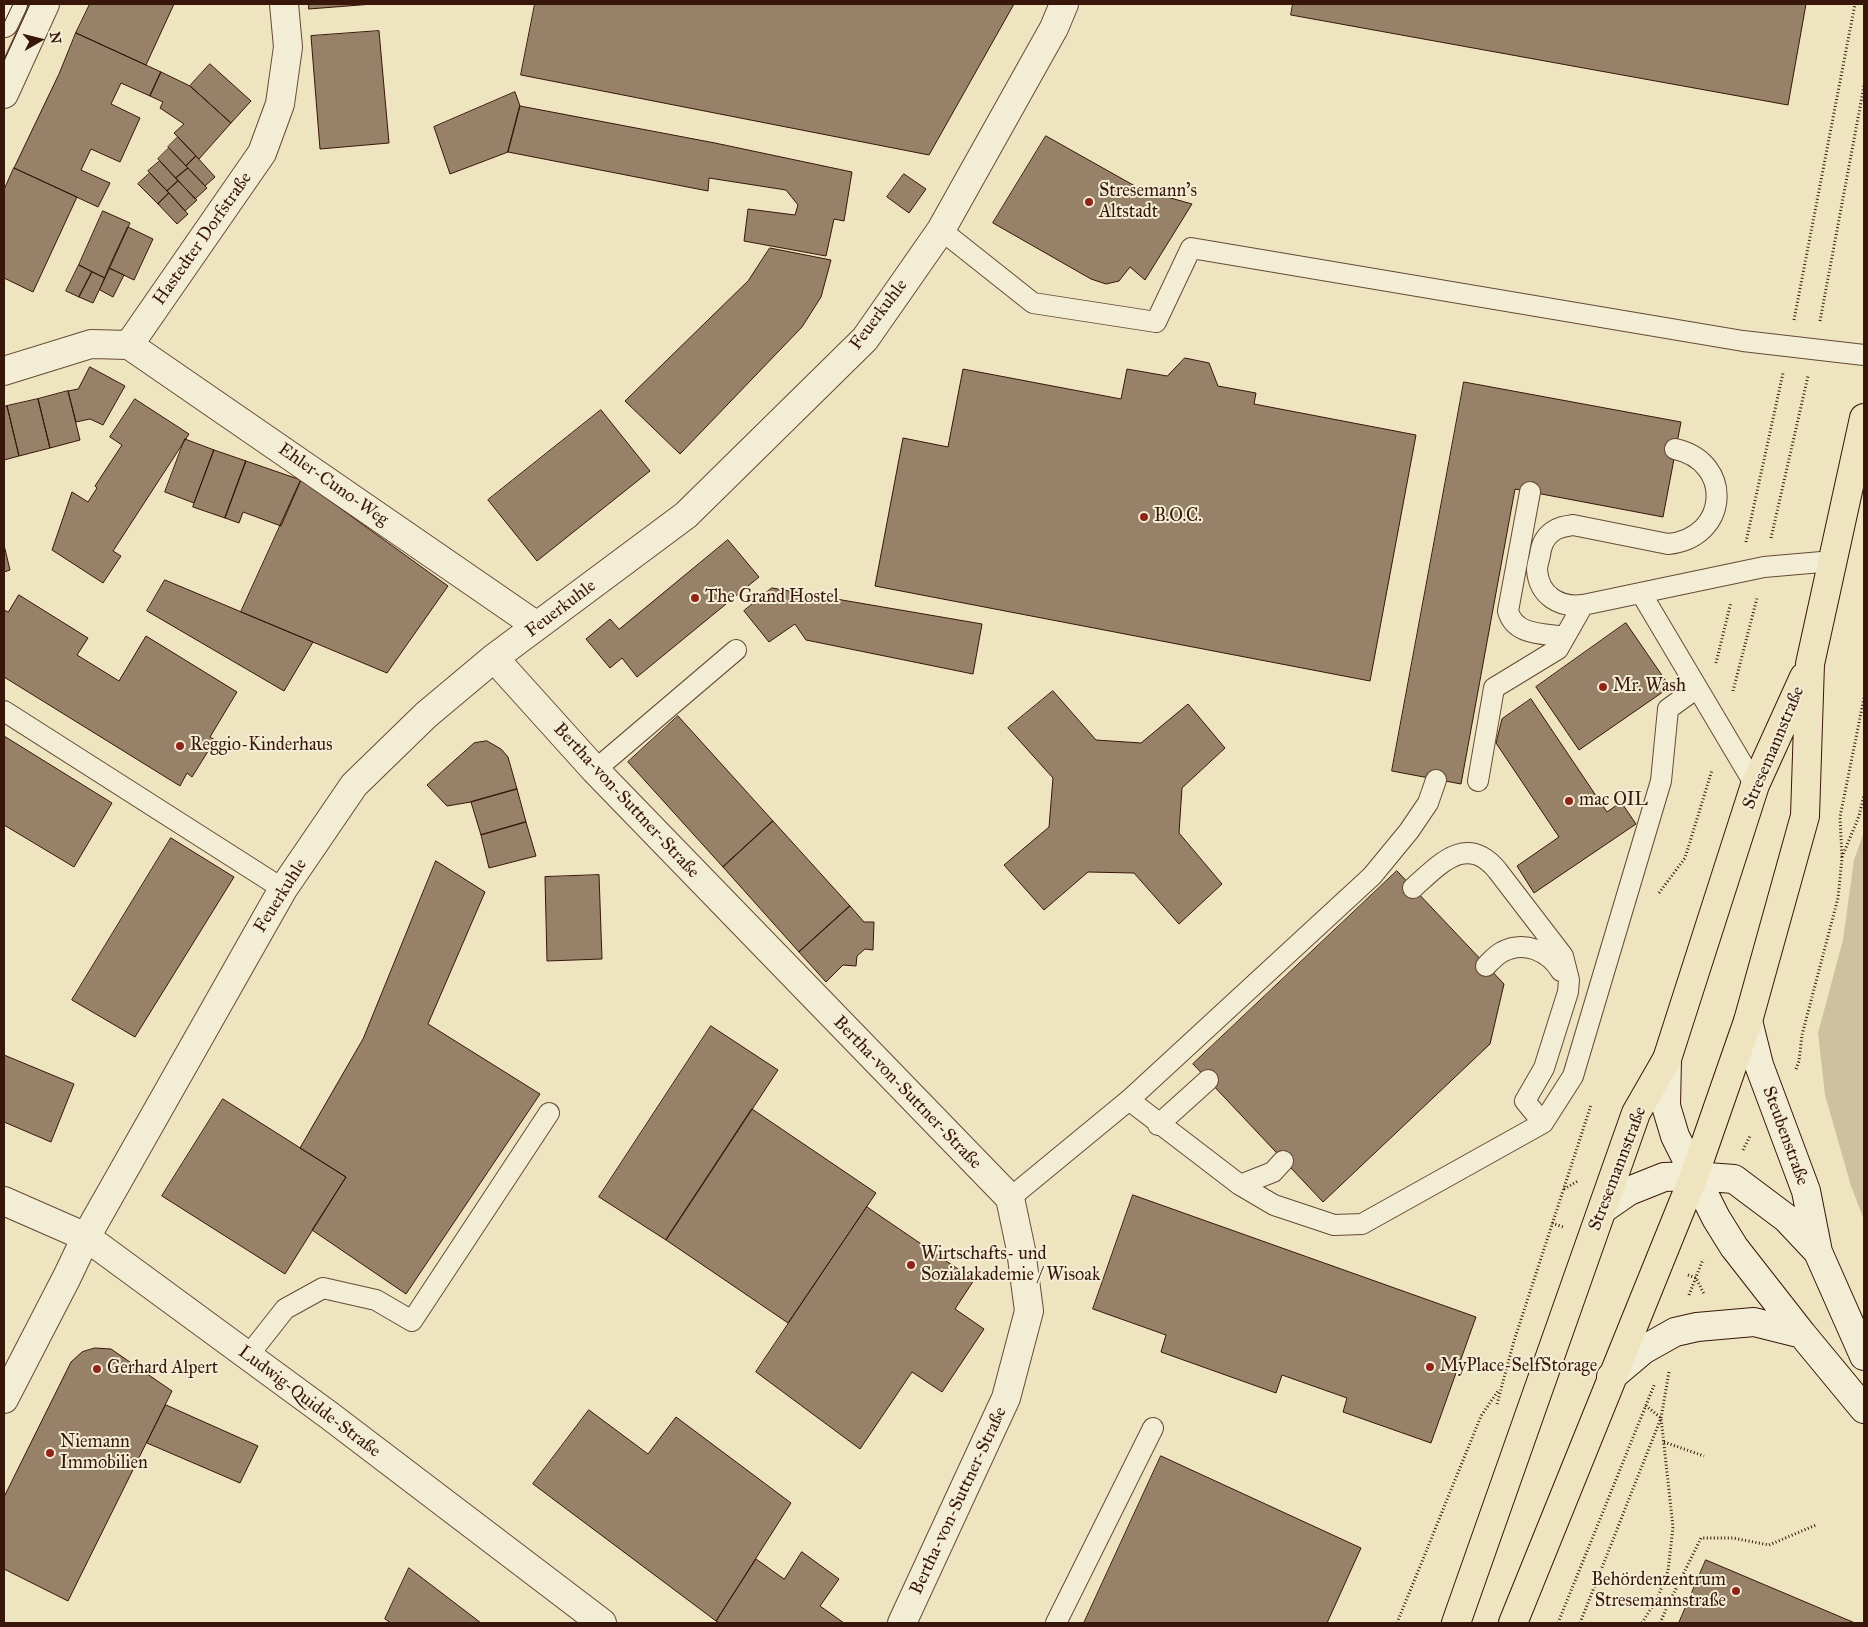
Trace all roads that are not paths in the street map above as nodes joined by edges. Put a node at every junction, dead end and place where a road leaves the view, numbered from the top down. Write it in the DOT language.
graph roads {
  1 [pos="13,4"];
  2 [pos="45,4"];
  3 [pos="284,4"];
  4 [pos="1064,4"];
  5 [pos="4,23"];
  6 [pos="4,94"];
  7 [pos="941,230"];
  8 [pos="129,344"];
  9 [pos="1864,355"];
  10 [pos="4,371"];
  11 [pos="1864,418"];
  12 [pos="1676,449"];
  13 [pos="1530,492"];
  14 [pos="1833,561"];
  15 [pos="1642,594"];
  16 [pos="1583,605"];
  17 [pos="537,626"];
  18 [pos="1565,637"];
  19 [pos="736,650"];
  20 [pos="494,658"];
  21 [pos="1810,664"];
  22 [pos="1702,695"];
  23 [pos="4,711"];
  24 [pos="595,770"];
  25 [pos="1436,780"];
  26 [pos="1478,781"];
  27 [pos="1755,785"];
  28 [pos="1413,888"];
  29 [pos="283,889"];
  30 [pos="1486,966"];
  31 [pos="1565,1004"];
  32 [pos="1748,1021"];
  33 [pos="1667,1059"];
  34 [pos="1208,1080"];
  35 [pos="1129,1100"];
  36 [pos="549,1113"];
  37 [pos="1543,1123"];
  38 [pos="1158,1125"];
  39 [pos="1283,1161"];
  40 [pos="1694,1176"];
  41 [pos="1240,1185"];
  42 [pos="1010,1198"];
  43 [pos="4,1201"];
  44 [pos="1603,1209"];
  45 [pos="86,1237"];
  46 [pos="1818,1252"];
  47 [pos="1802,1334"];
  48 [pos="248,1356"];
  49 [pos="1864,1356"];
  50 [pos="1611,1377"];
  51 [pos="4,1399"];
  52 [pos="1864,1409"];
  53 [pos="1153,1428"];
  54 [pos="602,1623"];
  55 [pos="902,1623"];
  56 [pos="1056,1623"];
  57 [pos="1456,1623"];
  58 [pos="1513,1623"];
  1 -- 5 [label="street"];
  2 -- 6 [label="street"];
  3 -- 8 [label="street, Hastedter Dorfstraße"];
  4 -- 7 [label="street, Feuerkuhle"];
  7 -- 9 [label="lane"];
  7 -- 17 [label="street, Feuerkuhle"];
  8 -- 10 [label="street"];
  8 -- 17 [label="street, Ehler-Cuno-Weg"];
  11 -- 14 [label="main road, Stresemannstraße"];
  12 -- 16 [label="lane"];
  13 -- 18 [label="lane"];
  14 -- 15 [label="lane"];
  14 -- 21 [label="main road, Stresemannstraße"];
  15 -- 16 [label="lane"];
  15 -- 22 [label="lane"];
  16 -- 18 [label="lane"];
  17 -- 20 [label="street, Feuerkuhle"];
  18 -- 26 [label="lane"];
  19 -- 24 [label="lane"];
  20 -- 24 [label="street, Bertha-von-Suttner-Straße"];
  20 -- 29 [label="street, Feuerkuhle"];
  21 -- 27 [label="main road, Stresemannstraße"];
  21 -- 32 [label="main road, Stresemannstraße"];
  22 -- 27 [label="lane"];
  22 -- 37 [label="lane"];
  23 -- 29 [label="lane"];
  24 -- 42 [label="street, Bertha-von-Suttner-Straße"];
  25 -- 35 [label="lane"];
  27 -- 33 [label="main road, Stresemannstraße"];
  28 -- 31 [label="lane"];
  29 -- 45 [label="street, Feuerkuhle"];
  30 -- 31 [label="lane"];
  31 -- 37 [label="lane"];
  32 -- 40 [label="main road, Stresemannstraße"];
  32 -- 46 [label="street, Steubenstraße"];
  33 -- 40 [label="street"];
  33 -- 44 [label="main road, Stresemannstraße"];
  34 -- 38 [label="lane"];
  35 -- 38 [label="lane"];
  35 -- 42 [label="lane"];
  36 -- 48 [label="lane"];
  37 -- 41 [label="lane"];
  38 -- 41 [label="lane"];
  39 -- 41 [label="lane"];
  40 -- 44 [label="street, Steubenstraße"];
  40 -- 46 [label="street, Steubenstraße"];
  40 -- 47 [label="street"];
  40 -- 50 [label="main road, Stresemannstraße"];
  42 -- 55 [label="street, Bertha-von-Suttner-Straße"];
  43 -- 45 [label="street, Ludwig-Quidde-Straße"];
  44 -- 57 [label="main road, Stresemannstraße"];
  45 -- 48 [label="street, Ludwig-Quidde-Straße"];
  45 -- 51 [label="street, Feuerkuhle"];
  46 -- 49 [label="street, Steubenstraße"];
  47 -- 50 [label="street"];
  47 -- 52 [label="street"];
  48 -- 54 [label="street, Ludwig-Quidde-Straße"];
  50 -- 58 [label="main road, Stresemannstraße"];
  53 -- 56 [label="lane"];
}
